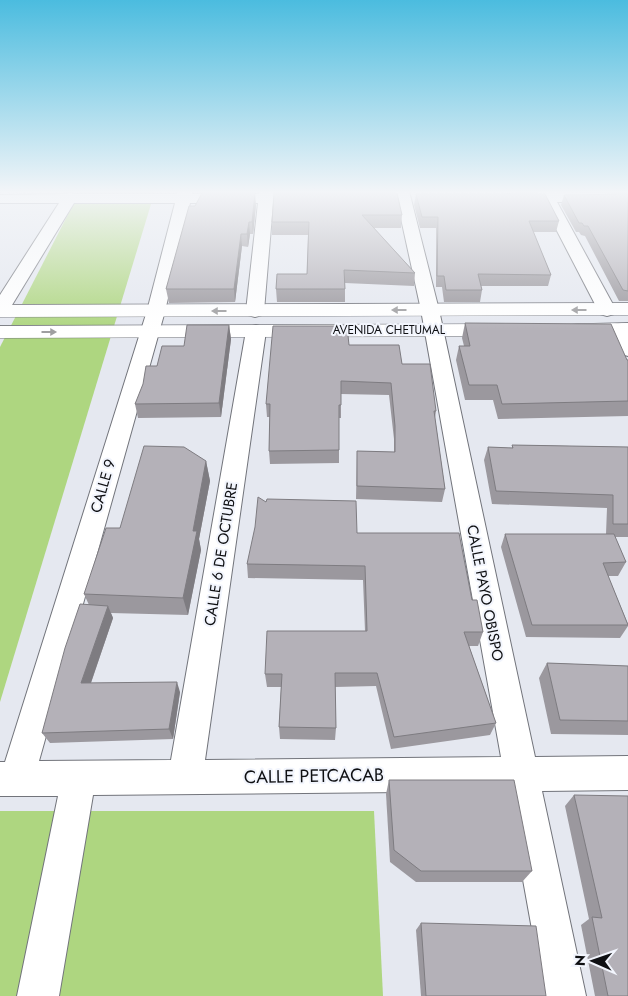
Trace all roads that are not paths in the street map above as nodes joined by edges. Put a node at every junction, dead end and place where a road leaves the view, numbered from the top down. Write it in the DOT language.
graph roads {
  1 [pos="45,237"];
  2 [pos="174,237"];
  3 [pos="262,237"];
  4 [pos="412,237"];
  5 [pos="568,237"];
  6 [pos="607,310"];
  7 [pos="628,310"];
  8 [pos="0,311"];
  9 [pos="431,320"];
  10 [pos="152,321"];
  11 [pos="255,321"];
  12 [pos="520,330"];
  13 [pos="559,330"];
  14 [pos="623,330"];
  15 [pos="0,332"];
  16 [pos="628,350"];
  17 [pos="628,772"];
  18 [pos="521,773"];
  19 [pos="186,777"];
  20 [pos="79,778"];
  21 [pos="8,779"];
  22 [pos="38,996"];
  23 [pos="566,996"];
  1 -- 8 [label="street"];
  2 -- 10 [label="street, CALLE 9"];
  3 -- 11 [label="street, CALLE 6 DE OCTUBRE"];
  4 -- 9 [label="street, CALLE PAYO OBISPO"];
  5 -- 6 [label="street"];
  6 -- 7 [label="main road, AVENIDA CHETUMAL"];
  6 -- 9 [label="main road, AVENIDA CHETUMAL, one-way"];
  8 -- 10 [label="main road, AVENIDA CHETUMAL"];
  9 -- 11 [label="main road, AVENIDA CHETUMAL"];
  9 -- 12 [label="main road, AVENIDA CHETUMAL"];
  9 -- 18 [label="street, CALLE PAYO OBISPO"];
  10 -- 11 [label="main road, AVENIDA CHETUMAL"];
  15 -- 10 [label="main road, AVENIDA CHETUMAL, one-way"];
  10 -- 21 [label="street, CALLE 9"];
  11 -- 19 [label="street, CALLE 6 DE OCTUBRE"];
  13 -- 14 [label="main road"];
  14 -- 16 [label="street"];
  17 -- 18 [label="street, CALLE PETCACAB"];
  18 -- 19 [label="street, CALLE PETCACAB"];
  18 -- 23 [label="street, CALLE PAYO OBISPO"];
  19 -- 20 [label="street, CALLE PETCACAB"];
  20 -- 21 [label="street, CALLE PETCACAB"];
  20 -- 22 [label="street"];
}
